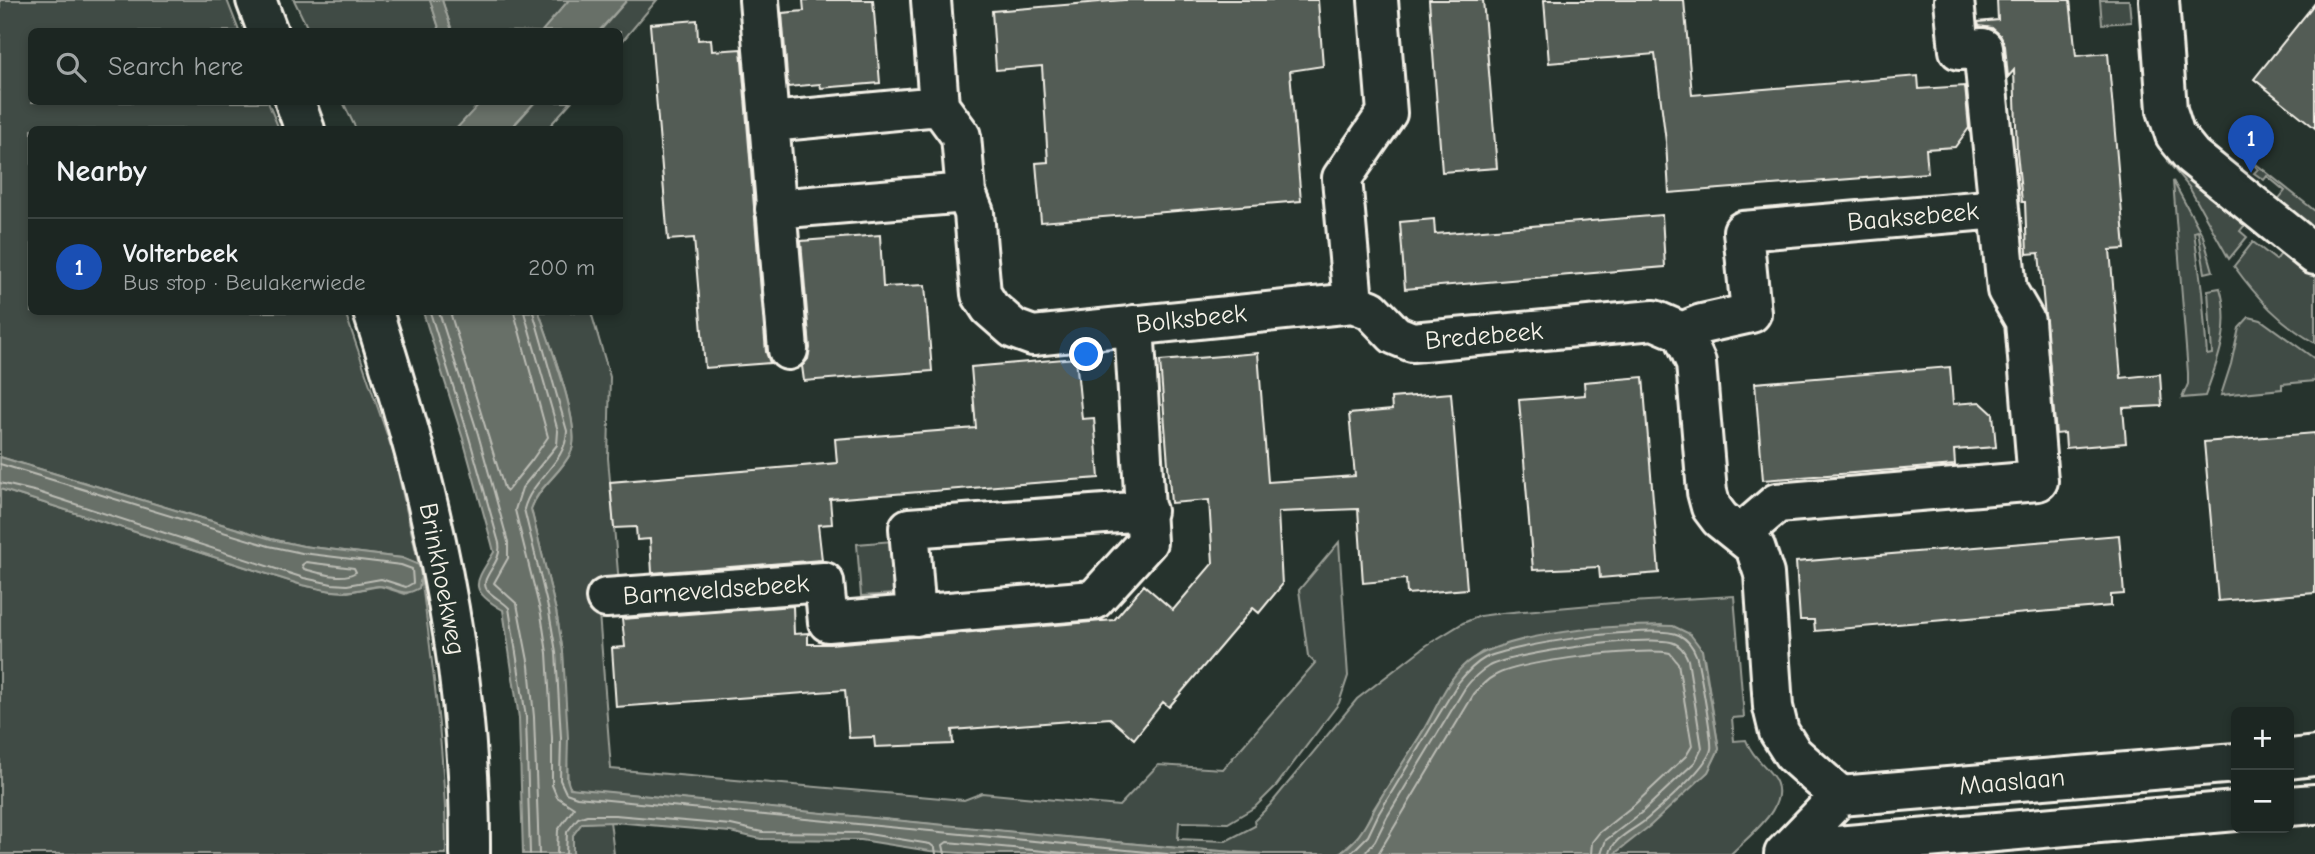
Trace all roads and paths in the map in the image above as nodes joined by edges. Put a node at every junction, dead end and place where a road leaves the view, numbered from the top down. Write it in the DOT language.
graph roads {
  1 [pos="256,0"];
  2 [pos="759,0"];
  3 [pos="931,0"];
  4 [pos="1378,0"];
  5 [pos="1954,0"];
  6 [pos="2159,0"];
  7 [pos="266,28"];
  8 [pos="296,105"];
  9 [pos="939,106"];
  10 [pos="770,122"];
  11 [pos="304,126"];
  12 [pos="966,193"];
  13 [pos="775,209"];
  14 [pos="1999,209"];
  15 [pos="2315,255"];
  16 [pos="1353,303"];
  17 [pos="374,315"];
  18 [pos="1135,325"];
  19 [pos="1682,332"];
  20 [pos="788,350"];
  21 [pos="1147,511"];
  22 [pos="1740,535"];
  23 [pos="606,598"];
  24 [pos="916,617"];
  25 [pos="2315,756"];
  26 [pos="2294,758"];
  27 [pos="2231,764"];
  28 [pos="1840,796"];
  29 [pos="2315,804"];
  30 [pos="2294,806"];
  31 [pos="2231,811"];
  32 [pos="1795,844"];
  33 [pos="470,854"];
  1 -- 7 [label="street"];
  2 -- 10 [label="street"];
  3 -- 9 [label="street"];
  4 -- 16 [label="street"];
  5 -- 14 [label="street, Baaksebeek"];
  6 -- 15 [label="street"];
  8 -- 11 [label="street"];
  9 -- 10 [label="street"];
  9 -- 12 [label="street, Bolksbeek"];
  10 -- 13 [label="street"];
  12 -- 13 [label="street"];
  12 -- 18 [label="street, Bolksbeek"];
  13 -- 20 [label="street"];
  14 -- 19 [label="street, Baaksebeek"];
  14 -- 22 [label="street"];
  16 -- 18 [label="street, Bolksbeek"];
  16 -- 19 [label="street, Bredebeek"];
  17 -- 33 [label="street, Brinkhoekweg"];
  18 -- 21 [label="street, Barneveldsebeek"];
  19 -- 22 [label="street"];
  21 -- 24 [label="street, Barneveldsebeek"];
  21 -- 24 [label="street"];
  22 -- 28 [label="street"];
  23 -- 24 [label="street, Barneveldsebeek"];
  25 -- 26 [label="street"];
  27 -- 28 [label="street, Maaslaan"];
  28 -- 32 [label="street, Maaslaan"];
  29 -- 30 [label="street"];
  31 -- 32 [label="street, Maaslaan"];
}
